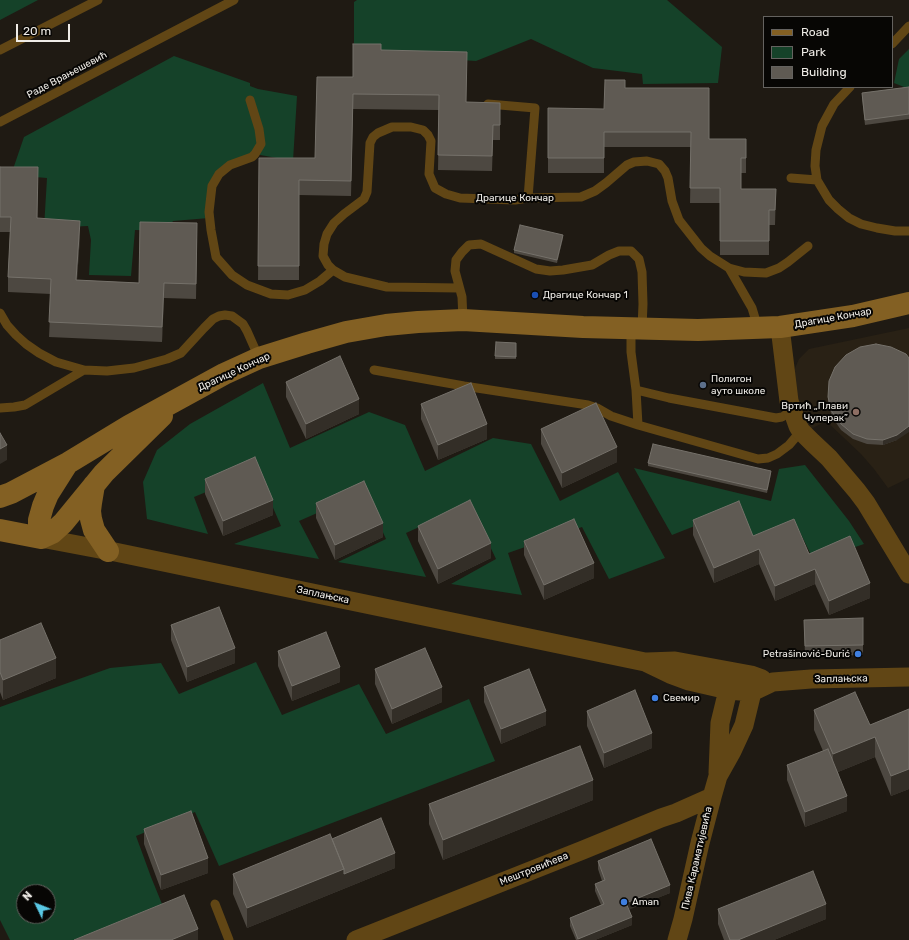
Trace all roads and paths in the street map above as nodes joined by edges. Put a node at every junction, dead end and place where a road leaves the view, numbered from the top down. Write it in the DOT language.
graph roads {
  1 [pos="98,0"];
  2 [pos="231,1"];
  3 [pos="909,26"];
  4 [pos="893,43"];
  5 [pos="0,50"];
  6 [pos="849,88"];
  7 [pos="250,100"];
  8 [pos="476,103"];
  9 [pos="0,122"];
  10 [pos="791,178"];
  11 [pos="817,180"];
  12 [pos="528,198"];
  13 [pos="909,231"];
  14 [pos="808,246"];
  15 [pos="729,268"];
  16 [pos="333,270"];
  17 [pos="459,288"];
  18 [pos="909,303"];
  19 [pos="0,313"];
  20 [pos="463,320"];
  21 [pos="756,327"];
  22 [pos="780,327"];
  23 [pos="637,328"];
  24 [pos="259,358"];
  25 [pos="84,370"];
  26 [pos="374,370"];
  27 [pos="636,390"];
  28 [pos="172,402"];
  29 [pos="0,408"];
  30 [pos="792,411"];
  31 [pos="638,425"];
  32 [pos="801,431"];
  33 [pos="68,463"];
  34 [pos="94,484"];
  35 [pos="0,497"];
  36 [pos="0,530"];
  37 [pos="41,538"];
  38 [pos="108,551"];
  39 [pos="904,555"];
  40 [pos="909,574"];
  41 [pos="645,662"];
  42 [pos="909,677"];
  43 [pos="746,680"];
  44 [pos="728,690"];
  45 [pos="718,776"];
  46 [pos="712,797"];
  47 [pos="215,904"];
  48 [pos="229,940"];
  49 [pos="356,940"];
  50 [pos="678,940"];
  1 -- 5 [label="lane"];
  2 -- 9 [label="lane, Раде Врањешевић"];
  3 -- 4 [label="lane"];
  6 -- 11 [label="lane"];
  7 -- 16 [label="lane"];
  8 -- 12 [label="lane"];
  10 -- 11 [label="lane"];
  11 -- 13 [label="lane"];
  12 -- 15 [label="lane, Драгице Кончар"];
  12 -- 16 [label="lane, Драгице Кончар"];
  14 -- 15 [label="lane"];
  15 -- 21 [label="lane, Драгице Кончар"];
  16 -- 17 [label="lane"];
  17 -- 20 [label="lane"];
  17 -- 23 [label="lane"];
  18 -- 22 [label="main road, Драгице Кончар"];
  19 -- 25 [label="lane"];
  20 -- 23 [label="main road, Драгице Кончар"];
  20 -- 24 [label="main road, Драгице Кончар"];
  21 -- 22 [label="main road, Драгице Кончар"];
  21 -- 23 [label="main road, Драгице Кончар"];
  22 -- 30 [label="street"];
  23 -- 27 [label="lane"];
  24 -- 25 [label="lane"];
  24 -- 28 [label="main road, Драгице Кончар"];
  25 -- 29 [label="lane"];
  26 -- 31 [label="lane"];
  27 -- 30 [label="lane"];
  27 -- 31 [label="lane"];
  28 -- 33 [label="main road, Драгице Кончар"];
  28 -- 34 [label="main road, Драгице Кончар"];
  30 -- 32 [label="street"];
  31 -- 32 [label="lane"];
  32 -- 39 [label="street"];
  33 -- 35 [label="main road, Драгице Кончар"];
  33 -- 37 [label="main road"];
  34 -- 37 [label="main road, Драгице Кончар"];
  34 -- 38 [label="main road"];
  36 -- 37 [label="main road, Заплањска"];
  37 -- 38 [label="street, Заплањска"];
  38 -- 41 [label="street, Заплањска"];
  39 -- 40 [label="street"];
  41 -- 43 [label="street, Заплањска"];
  41 -- 44 [label="street, Заплањска"];
  42 -- 43 [label="street, Заплањска"];
  43 -- 44 [label="street, Пива Караматијевића"];
  43 -- 45 [label="street, Пива Караматијевића"];
  44 -- 45 [label="street, Пива Караматијевића"];
  45 -- 46 [label="street, Пива Караматијевића"];
  46 -- 49 [label="street, Мештровићева"];
  46 -- 50 [label="street, Пива Караматијевића"];
  47 -- 48 [label="lane"];
}
